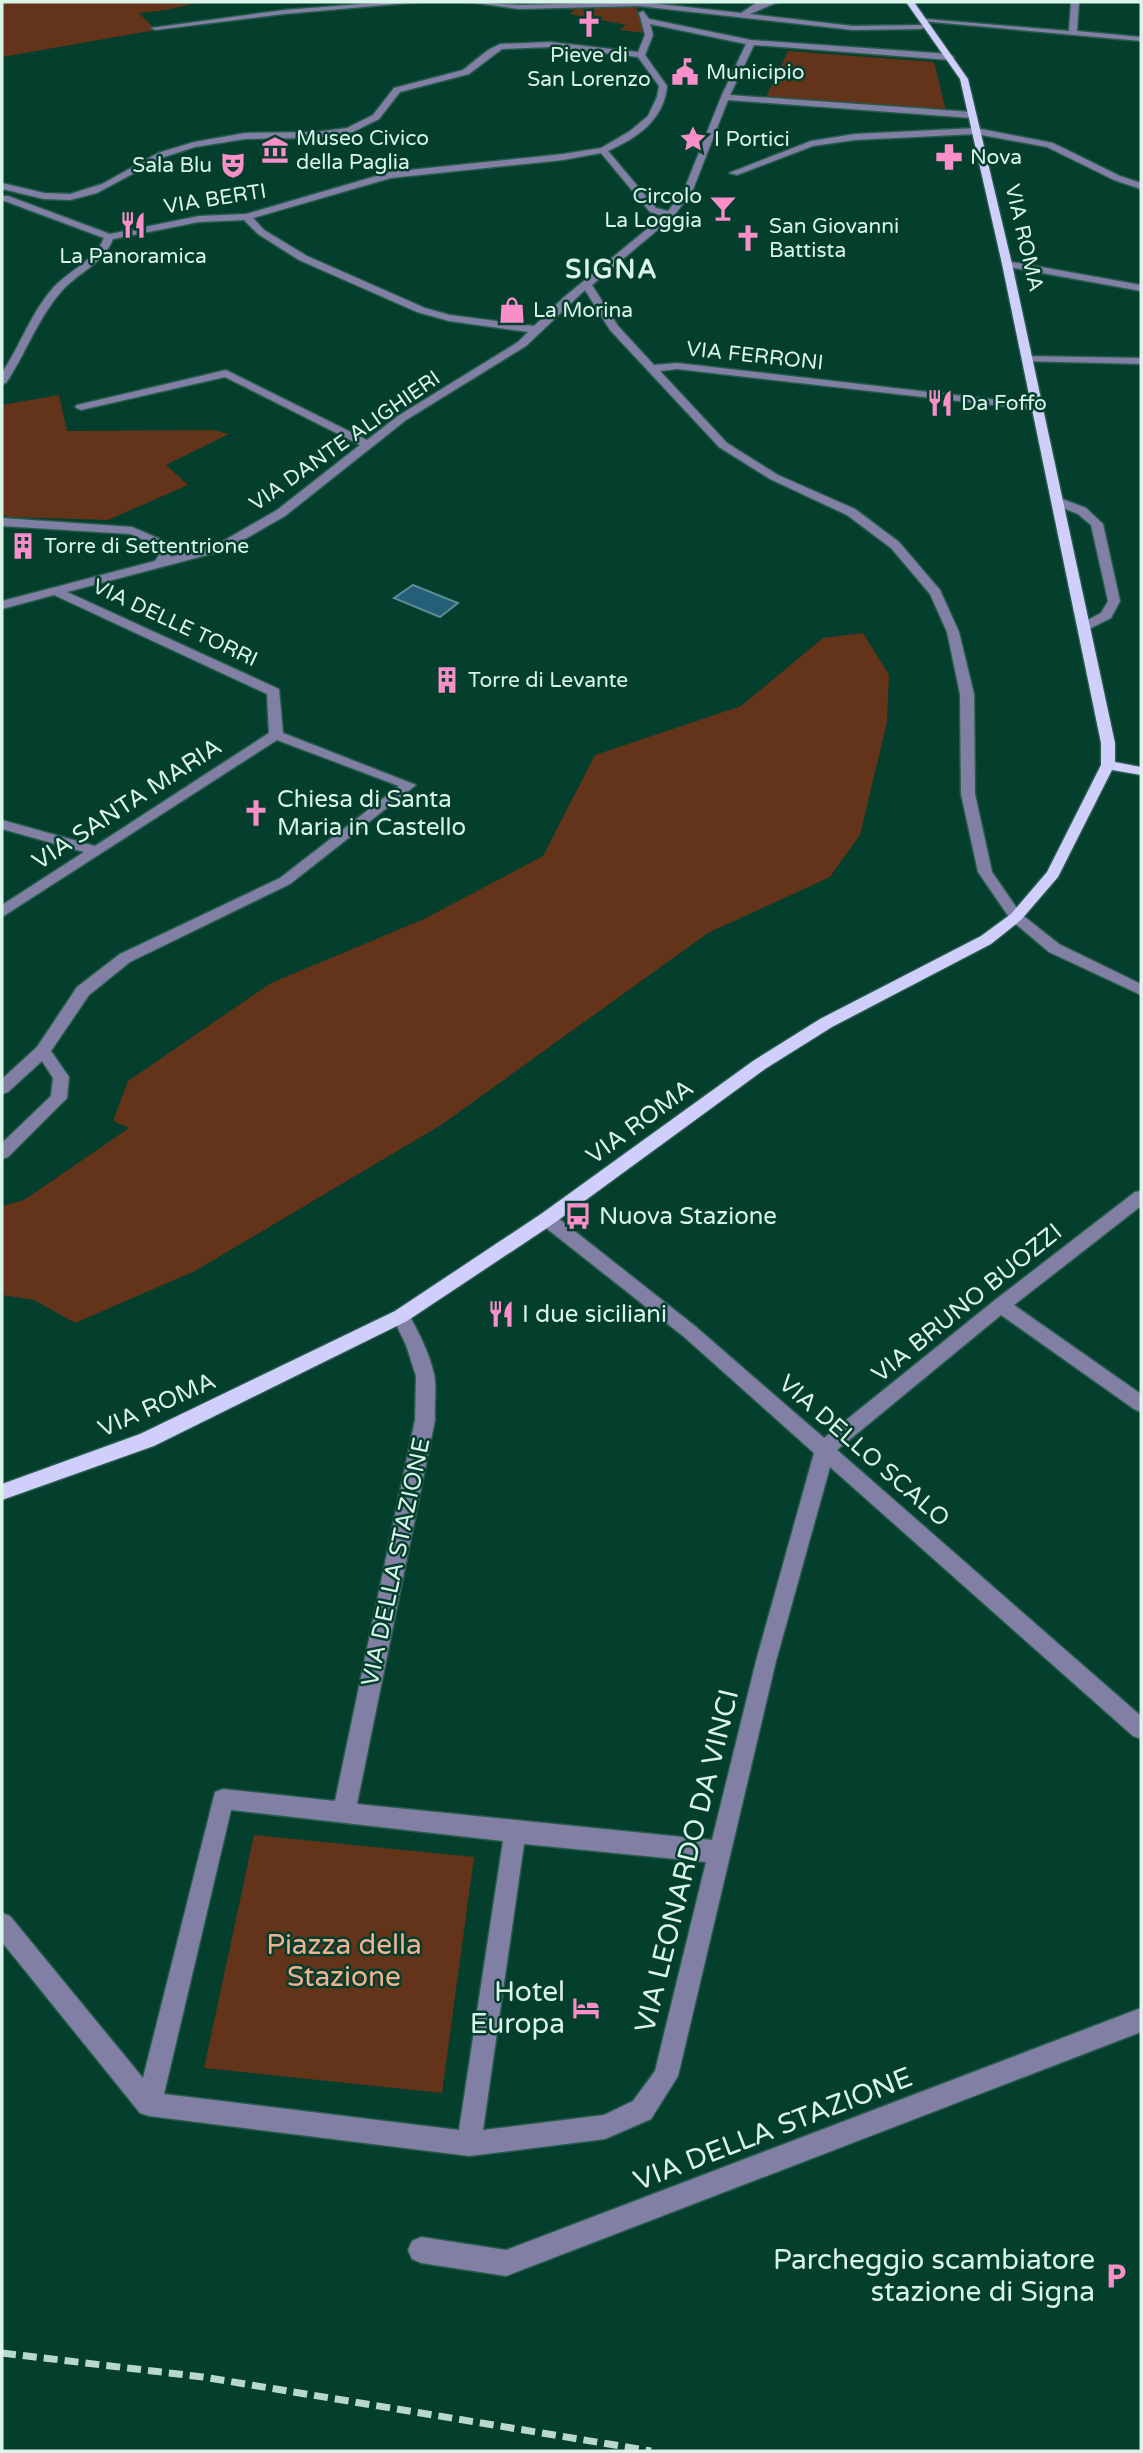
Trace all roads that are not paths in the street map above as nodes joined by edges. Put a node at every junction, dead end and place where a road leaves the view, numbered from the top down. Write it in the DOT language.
graph roads {
  1 [pos="415,2"];
  2 [pos="473,2"];
  3 [pos="747,2"];
  4 [pos="774,2"];
  5 [pos="910,2"];
  6 [pos="1075,2"];
  7 [pos="638,3"];
  8 [pos="351,4"];
  9 [pos="759,5"];
  10 [pos="742,16"];
  11 [pos="647,21"];
  12 [pos="923,24"];
  13 [pos="820,25"];
  14 [pos="155,29"];
  15 [pos="1073,34"];
  16 [pos="1141,39"];
  17 [pos="751,42"];
  18 [pos="807,48"];
  19 [pos="642,55"];
  20 [pos="950,57"];
  21 [pos="725,97"];
  22 [pos="972,115"];
  23 [pos="976,131"];
  24 [pos="603,150"];
  25 [pos="734,173"];
  26 [pos="2,186"];
  27 [pos="1141,186"];
  28 [pos="2,197"];
  29 [pos="670,215"];
  30 [pos="246,217"];
  31 [pos="109,237"];
  32 [pos="1007,264"];
  33 [pos="587,285"];
  34 [pos="1141,288"];
  35 [pos="538,330"];
  36 [pos="1027,359"];
  37 [pos="1141,361"];
  38 [pos="654,368"];
  39 [pos="2,381"];
  40 [pos="81,407"];
  41 [pos="1037,407"];
  42 [pos="367,444"];
  43 [pos="1057,501"];
  44 [pos="2,522"];
  45 [pos="160,562"];
  46 [pos="58,592"];
  47 [pos="2,605"];
  48 [pos="1083,628"];
  49 [pos="276,735"];
  50 [pos="1108,765"];
  51 [pos="1141,771"];
  52 [pos="2,824"];
  53 [pos="97,851"];
  54 [pos="2,912"];
  55 [pos="1016,917"];
  56 [pos="1141,990"];
  57 [pos="43,1051"];
  58 [pos="2,1088"];
  59 [pos="2,1153"];
  60 [pos="1141,1197"];
  61 [pos="547,1219"];
  62 [pos="1001,1305"];
  63 [pos="401,1316"];
  64 [pos="1141,1404"];
  65 [pos="825,1449"];
  66 [pos="2,1492"];
  67 [pos="1141,1729"];
  68 [pos="344,1812"];
  69 [pos="515,1832"];
  70 [pos="719,1852"];
  71 [pos="2,1924"];
  72 [pos="1141,2020"];
  73 [pos="149,2105"];
  74 [pos="469,2144"];
  75 [pos="421,2250"];
  1 -- 8 [label="street"];
  2 -- 7 [label="street"];
  3 -- 9 [label="street"];
  4 -- 9 [label="street"];
  5 -- 12 [label="main road, VIA ROMA"];
  6 -- 15 [label="street"];
  7 -- 10 [label="street"];
  7 -- 11 [label="street"];
  8 -- 14 [label="street"];
  9 -- 10 [label="street"];
  10 -- 13 [label="street"];
  11 -- 17 [label="street"];
  11 -- 19 [label="street"];
  12 -- 13 [label="street"];
  12 -- 15 [label="street"];
  12 -- 20 [label="main road, VIA ROMA"];
  13 -- 18 [label="street"];
  15 -- 16 [label="street"];
  17 -- 18 [label="street"];
  17 -- 21 [label="street, VIA DANTE ALIGHIERI"];
  18 -- 20 [label="street"];
  19 -- 24 [label="street, VIA BERTI"];
  19 -- 26 [label="street"];
  20 -- 22 [label="main road, VIA ROMA"];
  21 -- 22 [label="street"];
  21 -- 29 [label="street, VIA DANTE ALIGHIERI"];
  22 -- 23 [label="main road, VIA ROMA"];
  23 -- 25 [label="street"];
  23 -- 27 [label="street"];
  23 -- 32 [label="main road, VIA ROMA"];
  24 -- 29 [label="street"];
  24 -- 30 [label="street, VIA BERTI"];
  28 -- 31 [label="street"];
  29 -- 33 [label="street, VIA DANTE ALIGHIERI"];
  30 -- 31 [label="street, VIA BERTI"];
  30 -- 35 [label="street"];
  31 -- 39 [label="street"];
  32 -- 34 [label="street"];
  32 -- 36 [label="main road, VIA ROMA"];
  33 -- 35 [label="street, VIA DANTE ALIGHIERI"];
  33 -- 38 [label="street"];
  35 -- 42 [label="street, VIA DANTE ALIGHIERI"];
  36 -- 37 [label="street"];
  36 -- 41 [label="main road, VIA ROMA"];
  38 -- 41 [label="street, VIA FERRONI"];
  38 -- 55 [label="street"];
  40 -- 42 [label="street"];
  41 -- 43 [label="main road, VIA ROMA"];
  42 -- 45 [label="street, VIA DANTE ALIGHIERI"];
  43 -- 48 [label="main road, VIA ROMA"];
  43 -- 48 [label="street"];
  44 -- 45 [label="street"];
  45 -- 46 [label="street, VIA DANTE ALIGHIERI"];
  46 -- 47 [label="street, VIA DANTE ALIGHIERI"];
  46 -- 49 [label="street, VIA DELLE TORRI"];
  48 -- 50 [label="main road, VIA ROMA"];
  49 -- 53 [label="street, VIA SANTA MARIA"];
  49 -- 57 [label="street"];
  50 -- 51 [label="main road"];
  50 -- 55 [label="main road, VIA ROMA"];
  52 -- 53 [label="street"];
  53 -- 54 [label="street, VIA SANTA MARIA"];
  55 -- 56 [label="street"];
  55 -- 61 [label="main road, VIA ROMA"];
  57 -- 58 [label="street"];
  57 -- 59 [label="street"];
  60 -- 62 [label="street, VIA BRUNO BUOZZI"];
  61 -- 63 [label="main road, VIA ROMA"];
  61 -- 65 [label="street, VIA DELLO SCALO"];
  62 -- 64 [label="street"];
  62 -- 65 [label="street, VIA BRUNO BUOZZI"];
  63 -- 66 [label="main road, VIA ROMA"];
  63 -- 68 [label="street, VIA DELLA STAZIONE"];
  65 -- 67 [label="street, VIA DELLO SCALO"];
  65 -- 70 [label="street, VIA LEONARDO DA VINCI"];
  68 -- 69 [label="street"];
  68 -- 73 [label="street"];
  69 -- 70 [label="street"];
  69 -- 74 [label="street"];
  70 -- 74 [label="street, VIA LEONARDO DA VINCI"];
  71 -- 73 [label="street"];
  72 -- 75 [label="street, VIA DELLA STAZIONE"];
  73 -- 74 [label="street"];
}
